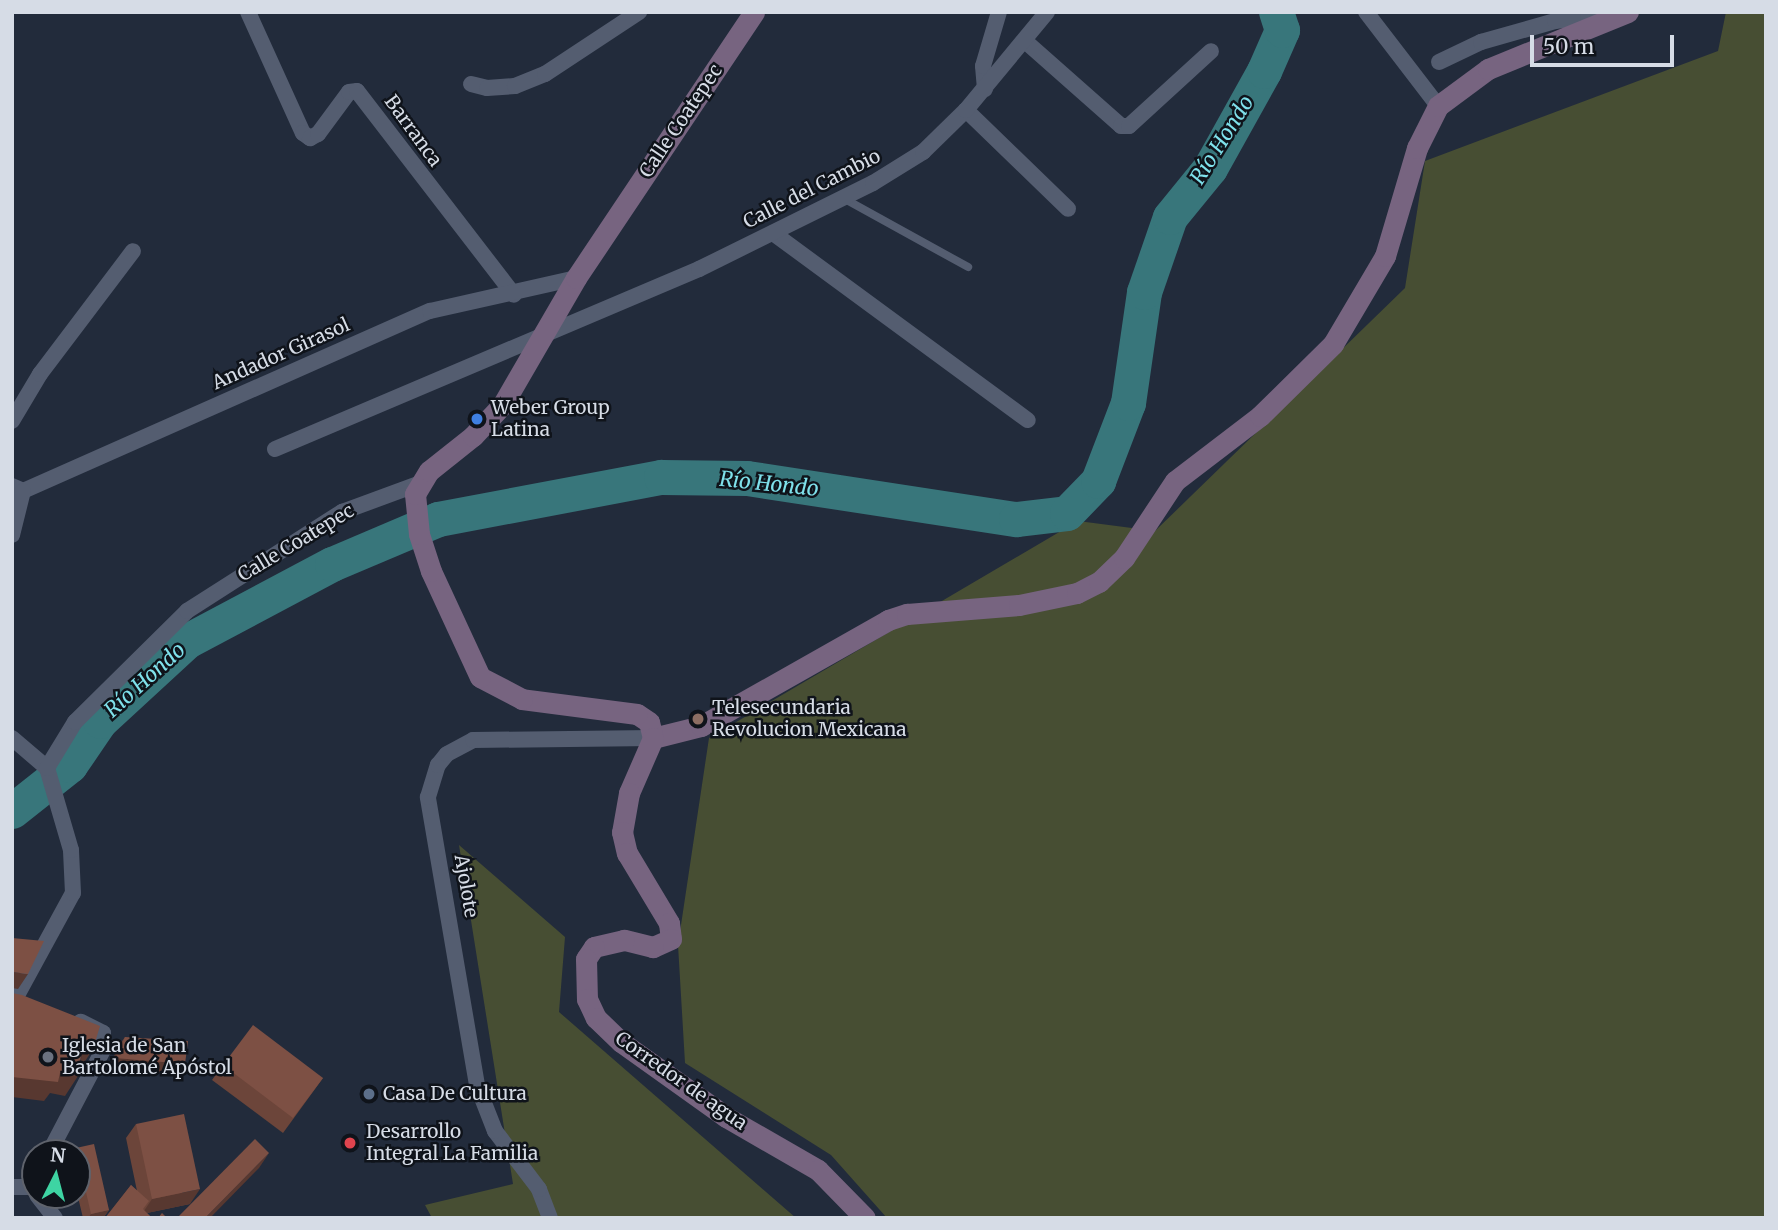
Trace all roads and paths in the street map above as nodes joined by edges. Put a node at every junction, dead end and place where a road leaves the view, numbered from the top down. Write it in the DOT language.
graph roads {
  1 [pos="248,12"];
  2 [pos="639,12"];
  3 [pos="754,12"];
  4 [pos="999,12"];
  5 [pos="1047,12"];
  6 [pos="1366,12"];
  7 [pos="1628,12"];
  8 [pos="1600,25"];
  9 [pos="1026,40"];
  10 [pos="1211,51"];
  11 [pos="1439,62"];
  12 [pos="471,84"];
  13 [pos="985,89"];
  14 [pos="1438,106"];
  15 [pos="966,110"];
  16 [pos="843,198"];
  17 [pos="1068,209"];
  18 [pos="773,233"];
  19 [pos="133,251"];
  20 [pos="968,267"];
  21 [pos="576,278"];
  22 [pos="514,295"];
  23 [pos="546,333"];
  24 [pos="1028,420"];
  25 [pos="12,421"];
  26 [pos="275,449"];
  27 [pos="418,484"];
  28 [pos="18,489"];
  29 [pos="13,533"];
  30 [pos="12,738"];
  31 [pos="653,738"];
  32 [pos="49,773"];
  33 [pos="18,1002"];
  34 [pos="62,1016"];
  35 [pos="55,1139"];
  36 [pos="550,1218"];
  37 [pos="865,1218"];
  1 -- 22 [label="street, Barranca"];
  2 -- 12 [label="street"];
  3 -- 21 [label="main road, Calle Coatepec"];
  4 -- 13 [label="street"];
  5 -- 9 [label="street, Calle del Cambio"];
  6 -- 14 [label="street"];
  7 -- 8 [label="main road"];
  8 -- 11 [label="street"];
  8 -- 14 [label="main road"];
  9 -- 10 [label="street"];
  9 -- 13 [label="street, Calle del Cambio"];
  13 -- 15 [label="street, Calle del Cambio"];
  14 -- 31 [label="main road"];
  15 -- 16 [label="street, Calle del Cambio"];
  15 -- 17 [label="street"];
  16 -- 18 [label="street, Calle del Cambio"];
  16 -- 20 [label="lane"];
  18 -- 23 [label="street, Calle del Cambio"];
  18 -- 24 [label="street"];
  19 -- 25 [label="street"];
  21 -- 22 [label="street, Andador Girasol"];
  21 -- 23 [label="main road, Calle Coatepec"];
  22 -- 28 [label="street, Andador Girasol"];
  23 -- 26 [label="street, Calle del Cambio"];
  23 -- 27 [label="main road, Calle Coatepec"];
  27 -- 31 [label="main road"];
  27 -- 32 [label="street, Calle Coatepec"];
  28 -- 29 [label="street"];
  30 -- 32 [label="street"];
  31 -- 36 [label="street, Ajolote"];
  31 -- 37 [label="main road, Corredor de agua"];
  32 -- 33 [label="street"];
  34 -- 35 [label="street"];
}
